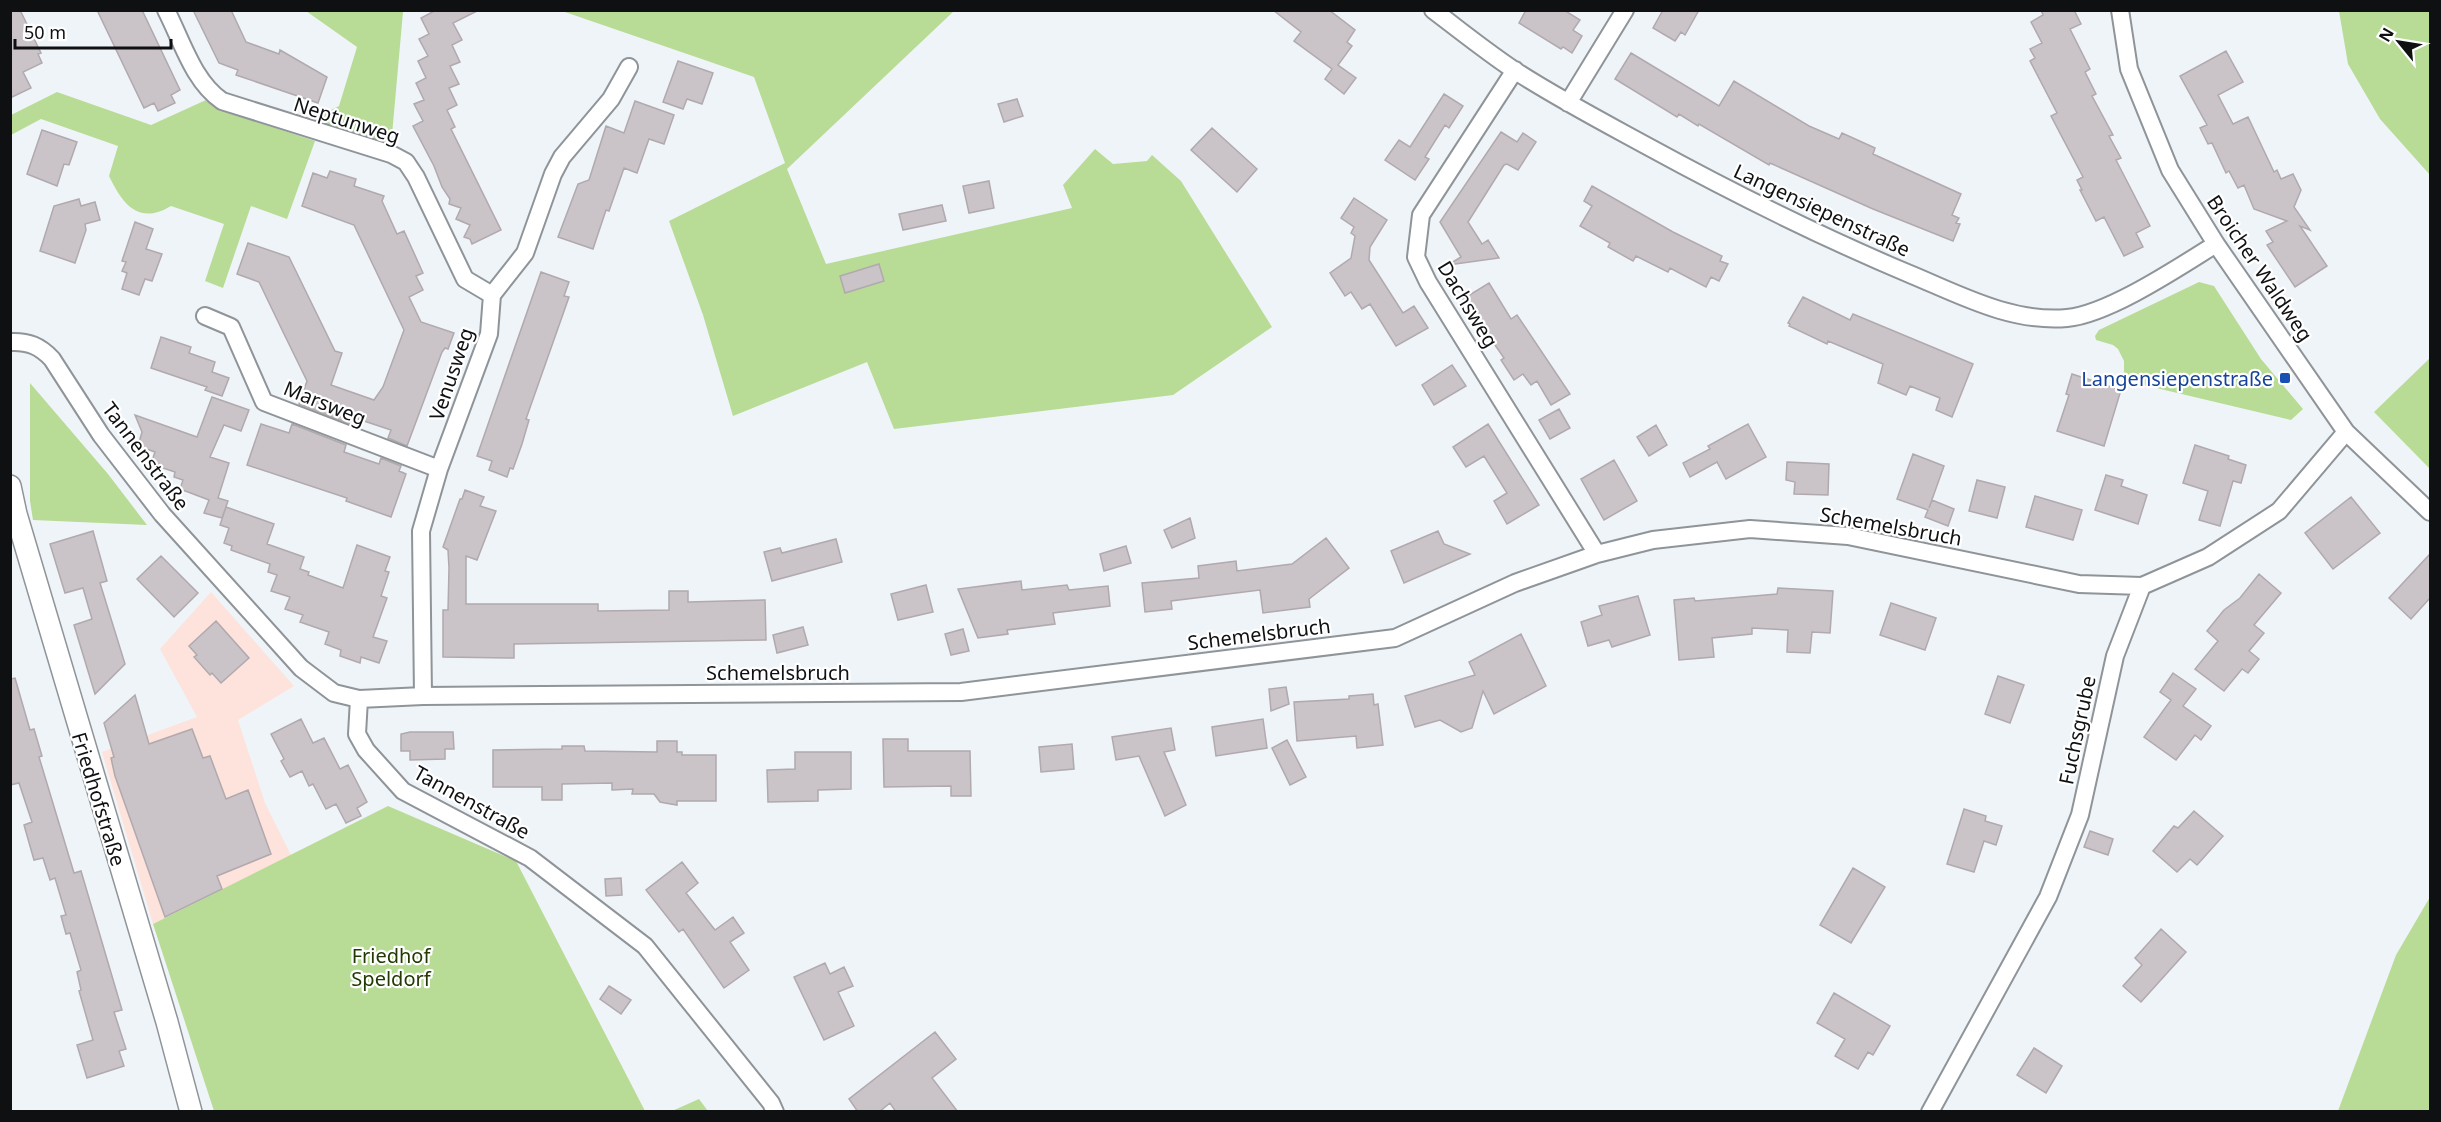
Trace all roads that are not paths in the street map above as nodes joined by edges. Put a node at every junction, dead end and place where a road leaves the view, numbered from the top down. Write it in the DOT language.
graph roads {
  1 [pos="166,10"];
  2 [pos="1433,10"];
  3 [pos="1625,10"];
  4 [pos="2120,10"];
  5 [pos="629,67"];
  6 [pos="1515,70"];
  7 [pos="1568,103"];
  8 [pos="2216,244"];
  9 [pos="492,296"];
  10 [pos="206,316"];
  11 [pos="10,342"];
  12 [pos="2346,432"];
  13 [pos="439,469"];
  14 [pos="10,486"];
  15 [pos="2430,512"];
  16 [pos="1597,554"];
  17 [pos="2142,586"];
  18 [pos="423,696"];
  19 [pos="358,699"];
  20 [pos="191,1112"];
  21 [pos="775,1112"];
  22 [pos="1930,1112"];
  1 -- 9 [label="street, Neptunweg"];
  2 -- 6 [label="street, Langensiepenstraße"];
  3 -- 7 [label="street"];
  4 -- 8 [label="street, Broicher Waldweg"];
  5 -- 9 [label="street"];
  6 -- 7 [label="street, Langensiepenstraße"];
  6 -- 16 [label="street, Dachsweg"];
  7 -- 8 [label="street, Langensiepenstraße"];
  8 -- 12 [label="street, Broicher Waldweg"];
  9 -- 13 [label="street, Venusweg"];
  10 -- 13 [label="street, Marsweg"];
  11 -- 19 [label="street, Tannenstraße"];
  12 -- 15 [label="street, Broicher Waldweg"];
  12 -- 17 [label="street"];
  13 -- 18 [label="street, Venusweg"];
  14 -- 20 [label="street, Friedhofstraße"];
  16 -- 17 [label="street, Schemelsbruch"];
  16 -- 18 [label="street, Schemelsbruch"];
  17 -- 22 [label="street, Fuchsgrube"];
  18 -- 19 [label="street, Schemelsbruch"];
  19 -- 21 [label="street, Tannenstraße"];
}
